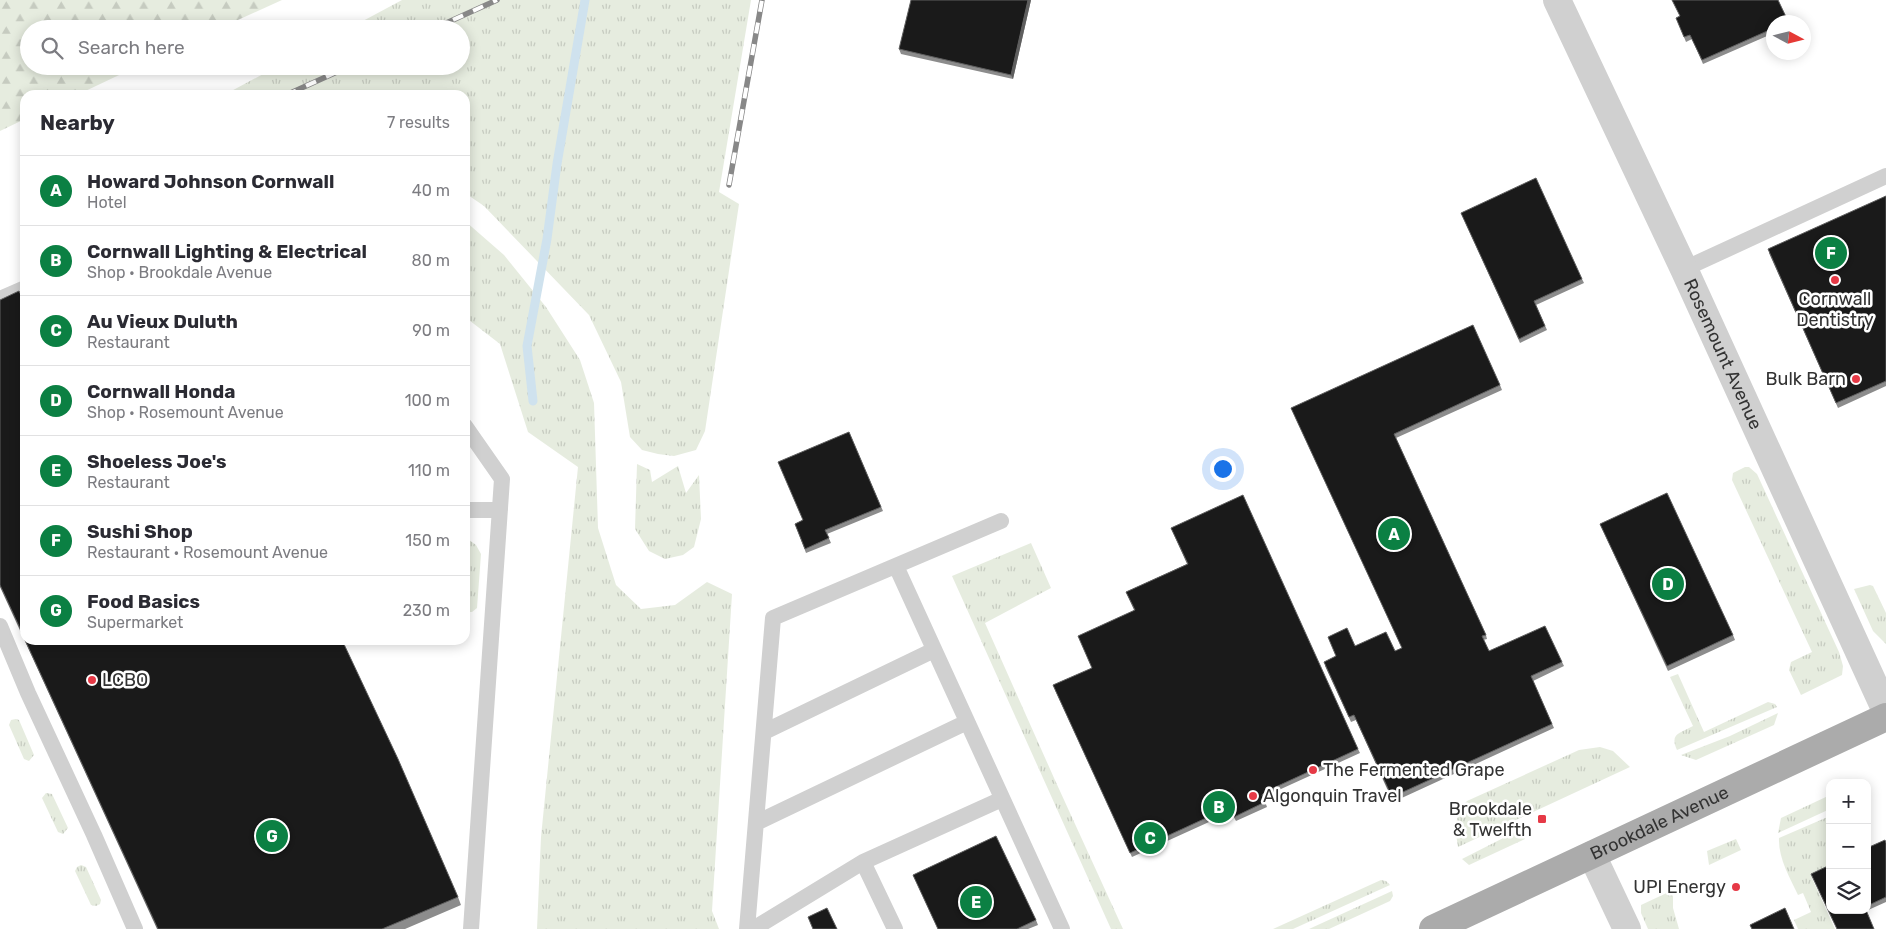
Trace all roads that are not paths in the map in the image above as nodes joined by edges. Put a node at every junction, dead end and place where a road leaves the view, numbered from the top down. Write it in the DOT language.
graph roads {
  1 [pos="1557,0"];
  2 [pos="1886,176"];
  3 [pos="1684,269"];
  4 [pos="20,290"];
  5 [pos="0,298"];
  6 [pos="470,433"];
  7 [pos="470,510"];
  8 [pos="500,510"];
  9 [pos="1001,521"];
  10 [pos="896,566"];
  11 [pos="0,626"];
  12 [pos="934,650"];
  13 [pos="1886,711"];
  14 [pos="1886,717"];
  15 [pos="967,722"];
  16 [pos="764,732"];
  17 [pos="1002,799"];
  18 [pos="756,823"];
  19 [pos="1592,855"];
  20 [pos="863,862"];
  21 [pos="136,929"];
  22 [pos="471,929"];
  23 [pos="747,929"];
  24 [pos="753,929"];
  25 [pos="895,929"];
  26 [pos="1062,929"];
  27 [pos="1433,929"];
  28 [pos="1627,929"];
  1 -- 3 [label="street, Rosemount Avenue"];
  2 -- 3 [label="lane"];
  3 -- 13 [label="street, Rosemount Avenue"];
  4 -- 5 [label="lane"];
  6 -- 8 [label="lane"];
  7 -- 8 [label="lane"];
  8 -- 22 [label="lane"];
  9 -- 10 [label="lane"];
  10 -- 12 [label="lane"];
  10 -- 16 [label="lane"];
  11 -- 21 [label="lane"];
  12 -- 15 [label="lane"];
  12 -- 16 [label="lane"];
  14 -- 19 [label="main road, Brookdale Avenue"];
  15 -- 17 [label="lane"];
  15 -- 18 [label="lane"];
  16 -- 18 [label="lane"];
  17 -- 20 [label="lane"];
  17 -- 26 [label="lane"];
  18 -- 23 [label="lane"];
  19 -- 27 [label="main road, Brookdale Avenue"];
  19 -- 28 [label="street"];
  20 -- 24 [label="lane"];
  20 -- 25 [label="lane"];
}
